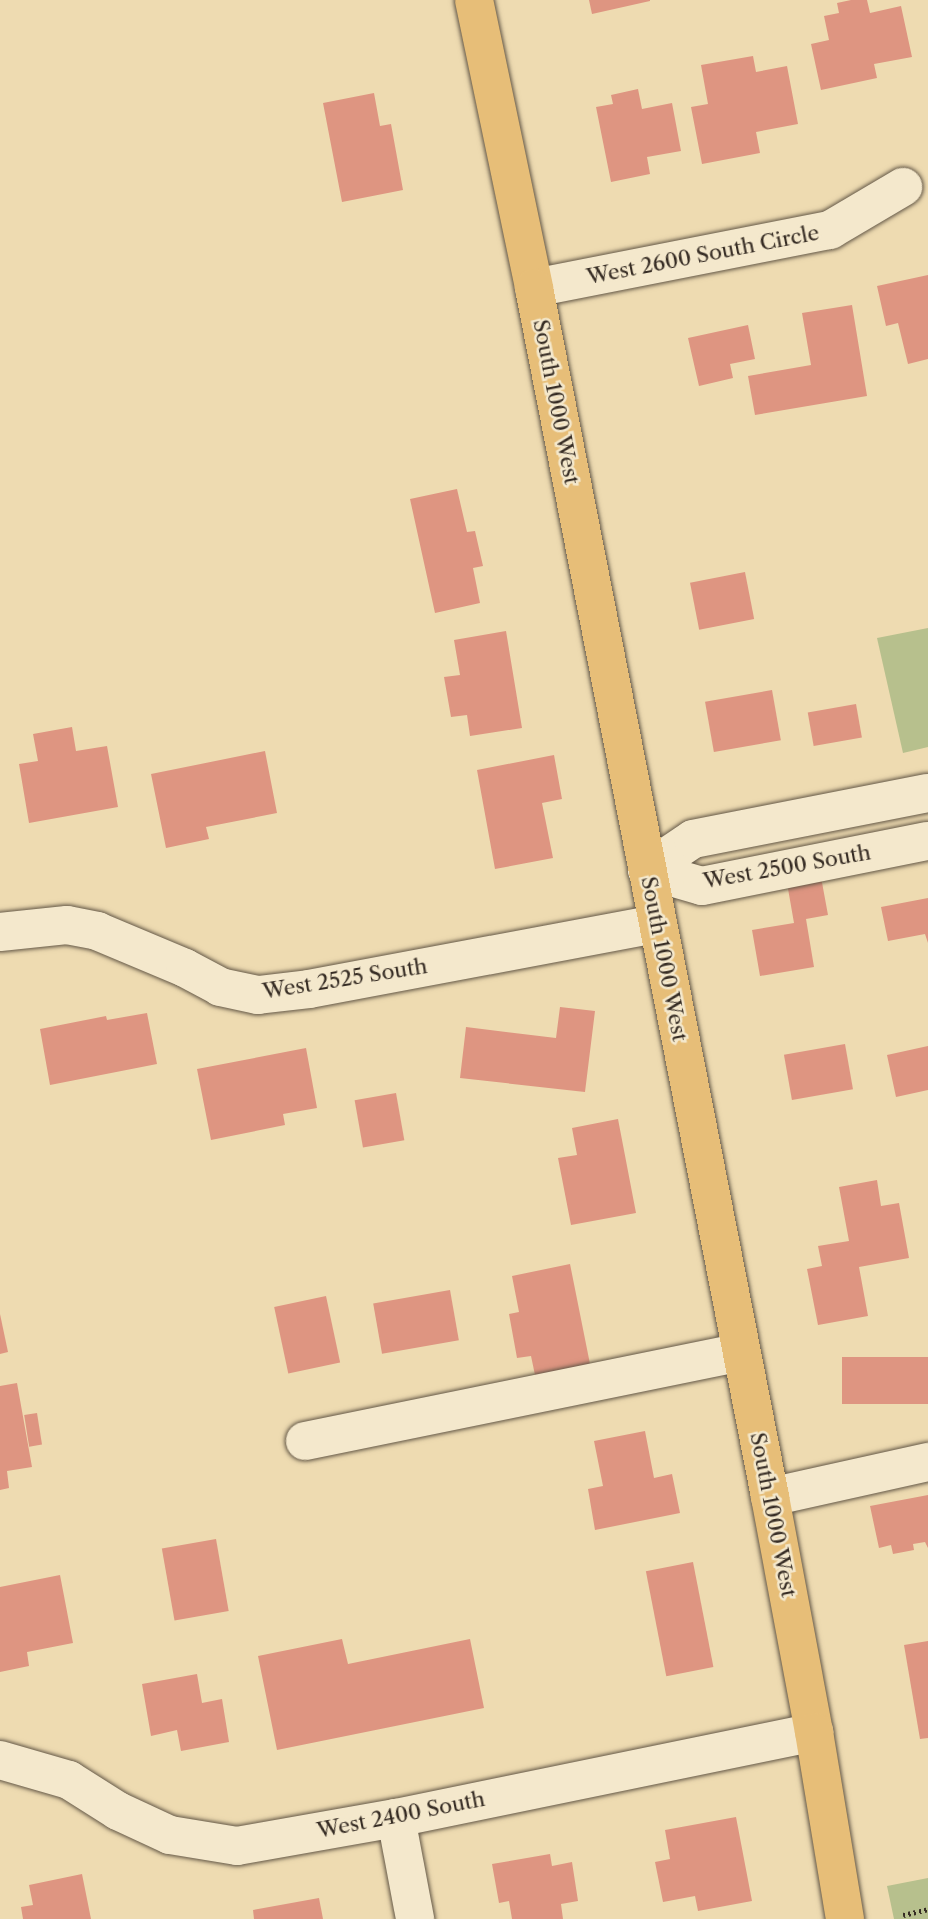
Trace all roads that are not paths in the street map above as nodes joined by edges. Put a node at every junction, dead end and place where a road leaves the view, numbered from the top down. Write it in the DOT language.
graph roads {
  1 [pos="474,0"];
  2 [pos="903,187"];
  3 [pos="534,288"];
  4 [pos="928,793"];
  5 [pos="928,841"];
  6 [pos="647,870"];
  7 [pos="658,924"];
  8 [pos="0,932"];
  9 [pos="741,1352"];
  10 [pos="305,1441"];
  11 [pos="928,1462"];
  12 [pos="770,1497"];
  13 [pos="814,1731"];
  14 [pos="0,1760"];
  15 [pos="396,1818"];
  16 [pos="415,1919"];
  17 [pos="845,1919"];
  1 -- 3 [label="main road, South 1000 West"];
  2 -- 3 [label="street, West 2600 South Circle"];
  3 -- 6 [label="main road, South 1000 West"];
  4 -- 6 [label="street, West 2500 South"];
  5 -- 6 [label="street, West 2500 South"];
  6 -- 7 [label="main road, South 1000 West"];
  7 -- 8 [label="street, West 2525 South"];
  7 -- 9 [label="main road, South 1000 West"];
  9 -- 10 [label="street"];
  9 -- 12 [label="main road, South 1000 West"];
  11 -- 12 [label="street"];
  12 -- 13 [label="main road, South 1000 West"];
  13 -- 15 [label="street, West 2400 South"];
  13 -- 17 [label="main road, South 1000 West"];
  14 -- 15 [label="street, West 2400 South"];
  15 -- 16 [label="street"];
}
